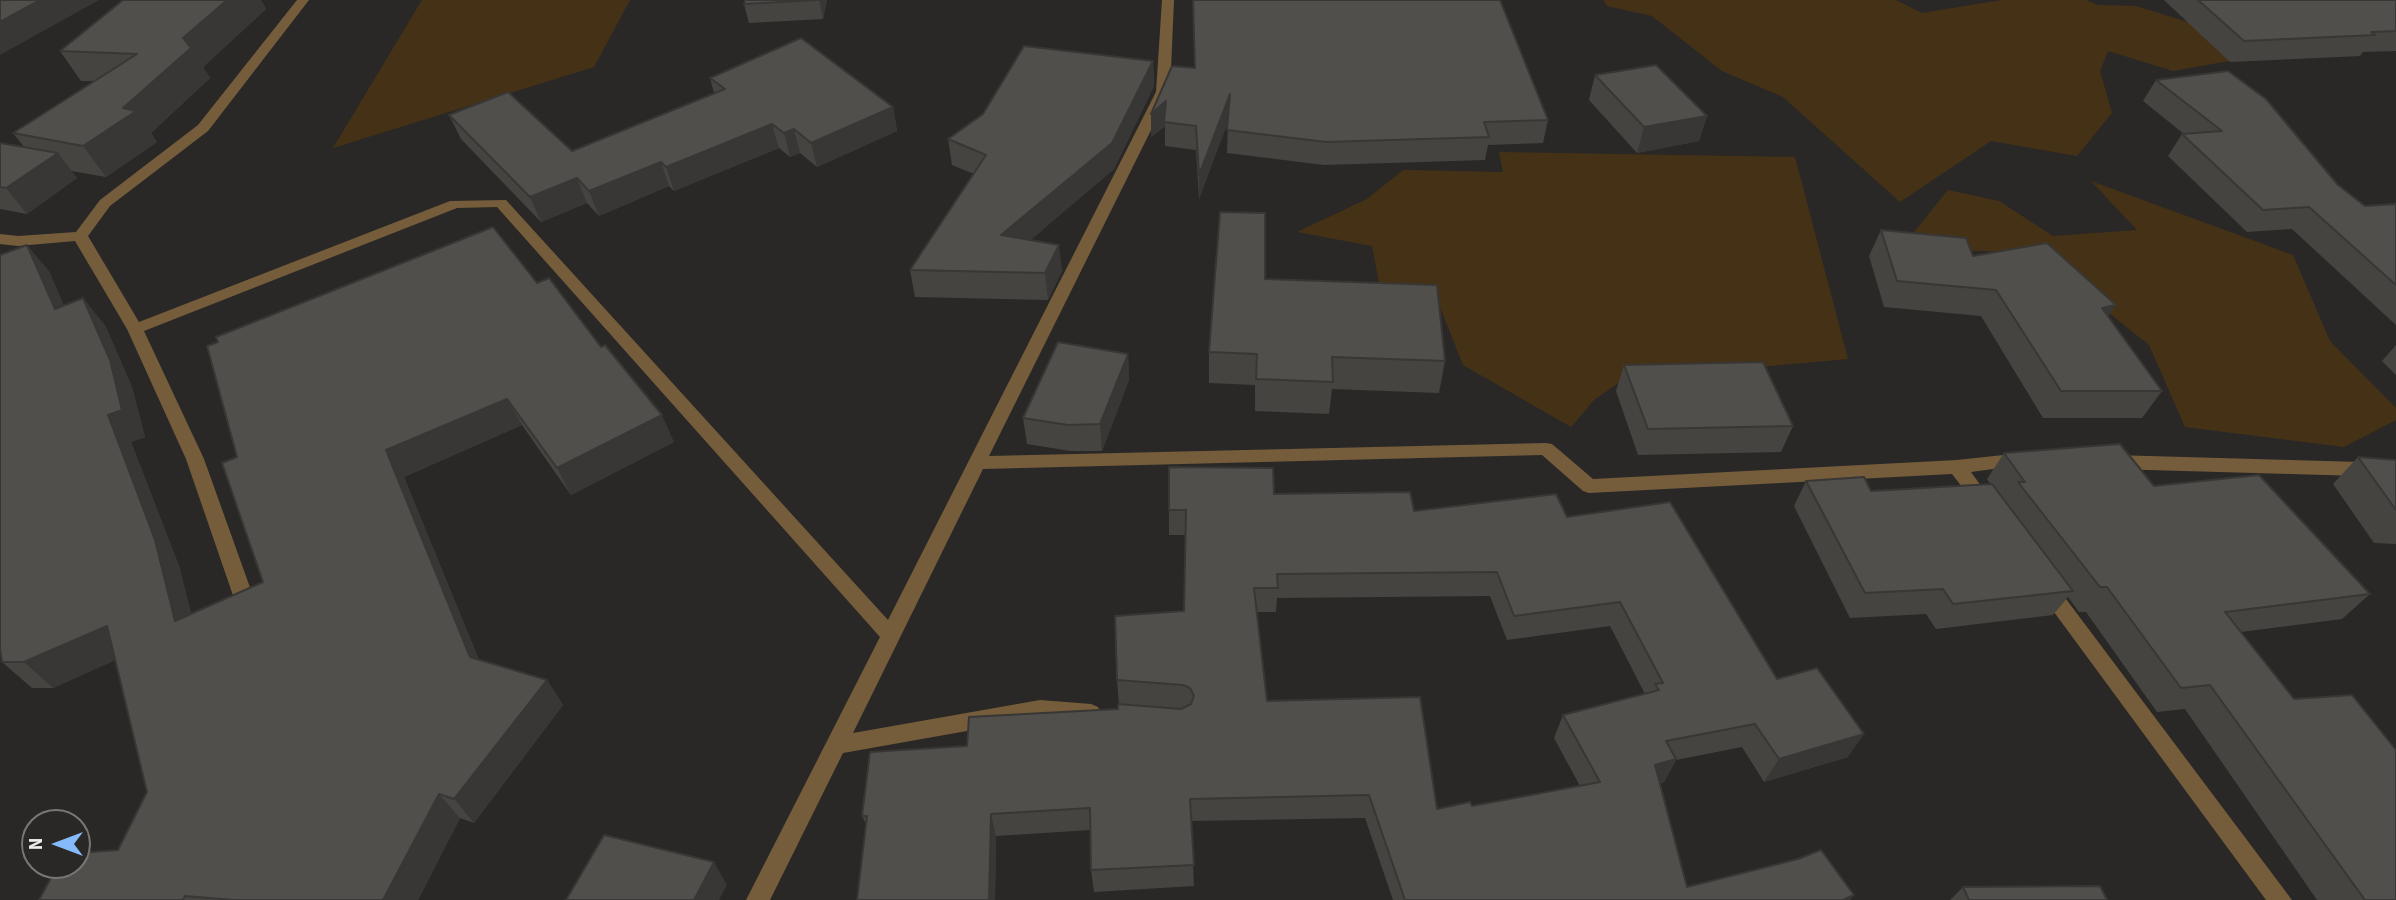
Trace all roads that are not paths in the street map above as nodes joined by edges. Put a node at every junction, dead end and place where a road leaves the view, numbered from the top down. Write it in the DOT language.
graph roads {
  1 [pos="303,0"];
  2 [pos="1168,0"];
  3 [pos="80,236"];
  4 [pos="0,239"];
  5 [pos="135,329"];
  6 [pos="2034,460"];
  7 [pos="2090,461"];
  8 [pos="977,463"];
  9 [pos="1957,467"];
  10 [pos="2396,470"];
  11 [pos="1998,523"];
  12 [pos="2032,567"];
  13 [pos="247,607"];
  14 [pos="890,635"];
  15 [pos="1117,715"];
  16 [pos="835,745"];
  17 [pos="758,900"];
  18 [pos="2280,900"];
  1 -- 3 [label="street"];
  2 -- 8 [label="street"];
  3 -- 4 [label="street"];
  3 -- 5 [label="street"];
  5 -- 13 [label="street"];
  5 -- 14 [label="street"];
  6 -- 9 [label="street"];
  7 -- 10 [label="street"];
  8 -- 9 [label="street"];
  8 -- 14 [label="street"];
  9 -- 11 [label="street"];
  12 -- 18 [label="street"];
  14 -- 16 [label="street"];
  15 -- 16 [label="street"];
  16 -- 17 [label="street"];
}
